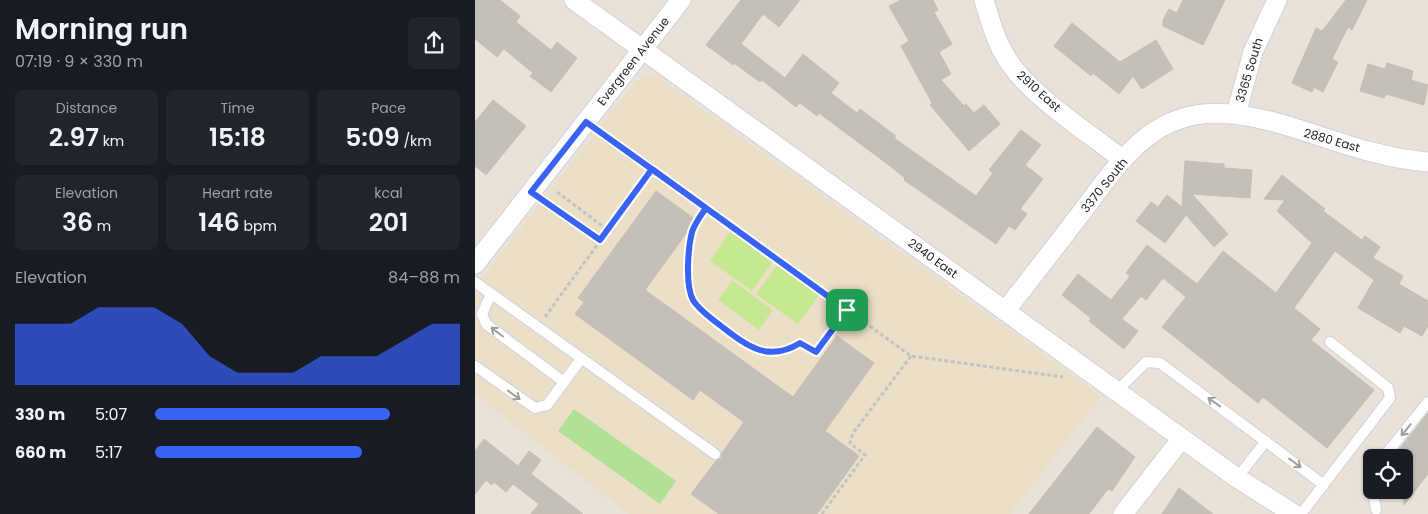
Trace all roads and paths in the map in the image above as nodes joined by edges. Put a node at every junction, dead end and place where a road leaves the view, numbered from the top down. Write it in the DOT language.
graph roads {
  1 [pos="574,0"];
  2 [pos="681,0"];
  3 [pos="984,0"];
  4 [pos="1277,0"];
  5 [pos="643,49"];
  6 [pos="1236,114"];
  7 [pos="586,122"];
  8 [pos="1123,160"];
  9 [pos="1428,162"];
  10 [pos="652,169"];
  11 [pos="531,192"];
  12 [pos="557,192"];
  13 [pos="706,208"];
  14 [pos="608,230"];
  15 [pos="600,240"];
  16 [pos="475,264"];
  17 [pos="475,282"];
  18 [pos="491,294"];
  19 [pos="847,310"];
  20 [pos="1005,311"];
  21 [pos="537,328"];
  22 [pos="1330,342"];
  23 [pos="911,356"];
  24 [pos="581,359"];
  25 [pos="475,366"];
  26 [pos="1086,369"];
  27 [pos="564,382"];
  28 [pos="1117,391"];
  29 [pos="1428,402"];
  30 [pos="1182,438"];
  31 [pos="1266,441"];
  32 [pos="1390,449"];
  33 [pos="715,454"];
  34 [pos="1237,478"];
  35 [pos="1324,485"];
  36 [pos="1374,499"];
  37 [pos="1376,510"];
  38 [pos="822,514"];
  39 [pos="1123,514"];
  40 [pos="1293,514"];
  41 [pos="1301,514"];
  1 -- 5 [label="street, 2940 East"];
  2 -- 5 [label="street, Evergreen Avenue"];
  3 -- 8 [label="street, 2910 East"];
  4 -- 6 [label="street, 3365 South"];
  5 -- 7 [label="street, Evergreen Avenue"];
  5 -- 20 [label="street, 2940 East"];
  6 -- 8 [label="street, 3370 South"];
  6 -- 9 [label="street, 2880 East"];
  7 -- 10 [label="path"];
  7 -- 11 [label="street, Evergreen Avenue"];
  8 -- 20 [label="street, 3370 South"];
  10 -- 13 [label="path"];
  10 -- 14 [label="path"];
  11 -- 15 [label="path"];
  11 -- 16 [label="street, Evergreen Avenue"];
  12 -- 14 [label="path"];
  13 -- 19 [label="path"];
  13 -- 19 [label="path"];
  14 -- 15 [label="path"];
  15 -- 21 [label="path"];
  17 -- 18 [label="lane"];
  18 -- 21 [label="lane"];
  27 -- 18 [label="lane, one-way"];
  19 -- 23 [label="path"];
  20 -- 26 [label="street, 2940 East"];
  21 -- 24 [label="lane"];
  22 -- 35 [label="lane"];
  23 -- 26 [label="path"];
  23 -- 38 [label="path"];
  24 -- 27 [label="lane"];
  24 -- 33 [label="lane"];
  25 -- 27 [label="lane, one-way"];
  26 -- 28 [label="street, 2940 East"];
  28 -- 30 [label="street, 2940 East"];
  31 -- 28 [label="lane, one-way"];
  29 -- 32 [label="lane, one-way"];
  30 -- 34 [label="street, 2940 East"];
  30 -- 39 [label="street"];
  31 -- 34 [label="lane"];
  31 -- 35 [label="lane, one-way"];
  34 -- 40 [label="street, 2940 East"];
  35 -- 41 [label="lane"];
  36 -- 37 [label="lane"];
}
